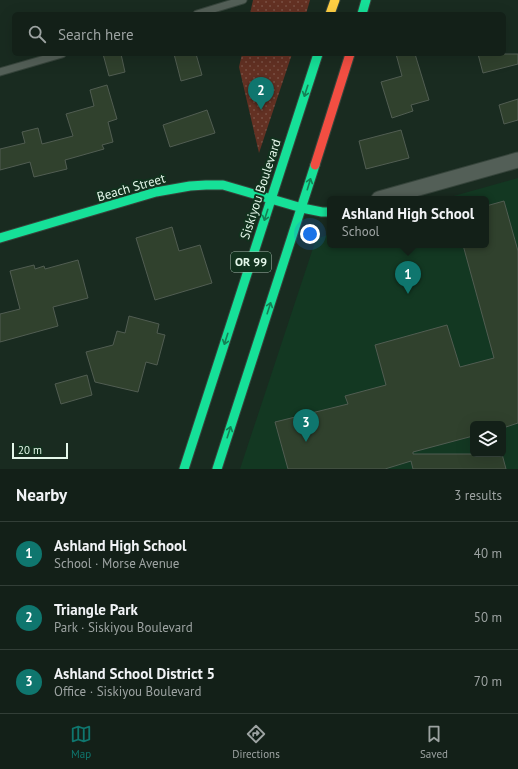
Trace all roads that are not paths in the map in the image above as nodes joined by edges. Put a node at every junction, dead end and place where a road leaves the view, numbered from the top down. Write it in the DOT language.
graph roads {
  1 [pos="243,0"];
  2 [pos="335,0"];
  3 [pos="366,0"];
  4 [pos="204,12"];
  5 [pos="331,12"];
  6 [pos="363,12"];
  7 [pos="55,56"];
  8 [pos="317,56"];
  9 [pos="349,56"];
  10 [pos="0,72"];
  11 [pos="518,160"];
  12 [pos="391,196"];
  13 [pos="271,199"];
  14 [pos="302,208"];
  15 [pos="327,212"];
  16 [pos="0,238"];
  17 [pos="184,469"];
  18 [pos="218,469"];
  1 -- 4 [label="lane"];
  2 -- 5 [label="main road"];
  3 -- 6 [label="main road"];
  7 -- 10 [label="lane"];
  8 -- 13 [label="main road, Siskiyou Boulevard / OR 99, one-way"];
  14 -- 9 [label="main road, OR 99, one-way"];
  11 -- 12 [label="street"];
  13 -- 14 [label="main road, Beach Street"];
  13 -- 16 [label="main road, Beach Street"];
  13 -- 17 [label="main road, Siskiyou Boulevard / OR 99, one-way"];
  14 -- 15 [label="main road, Beach Street"];
  18 -- 14 [label="main road, OR 99, one-way"];
}
